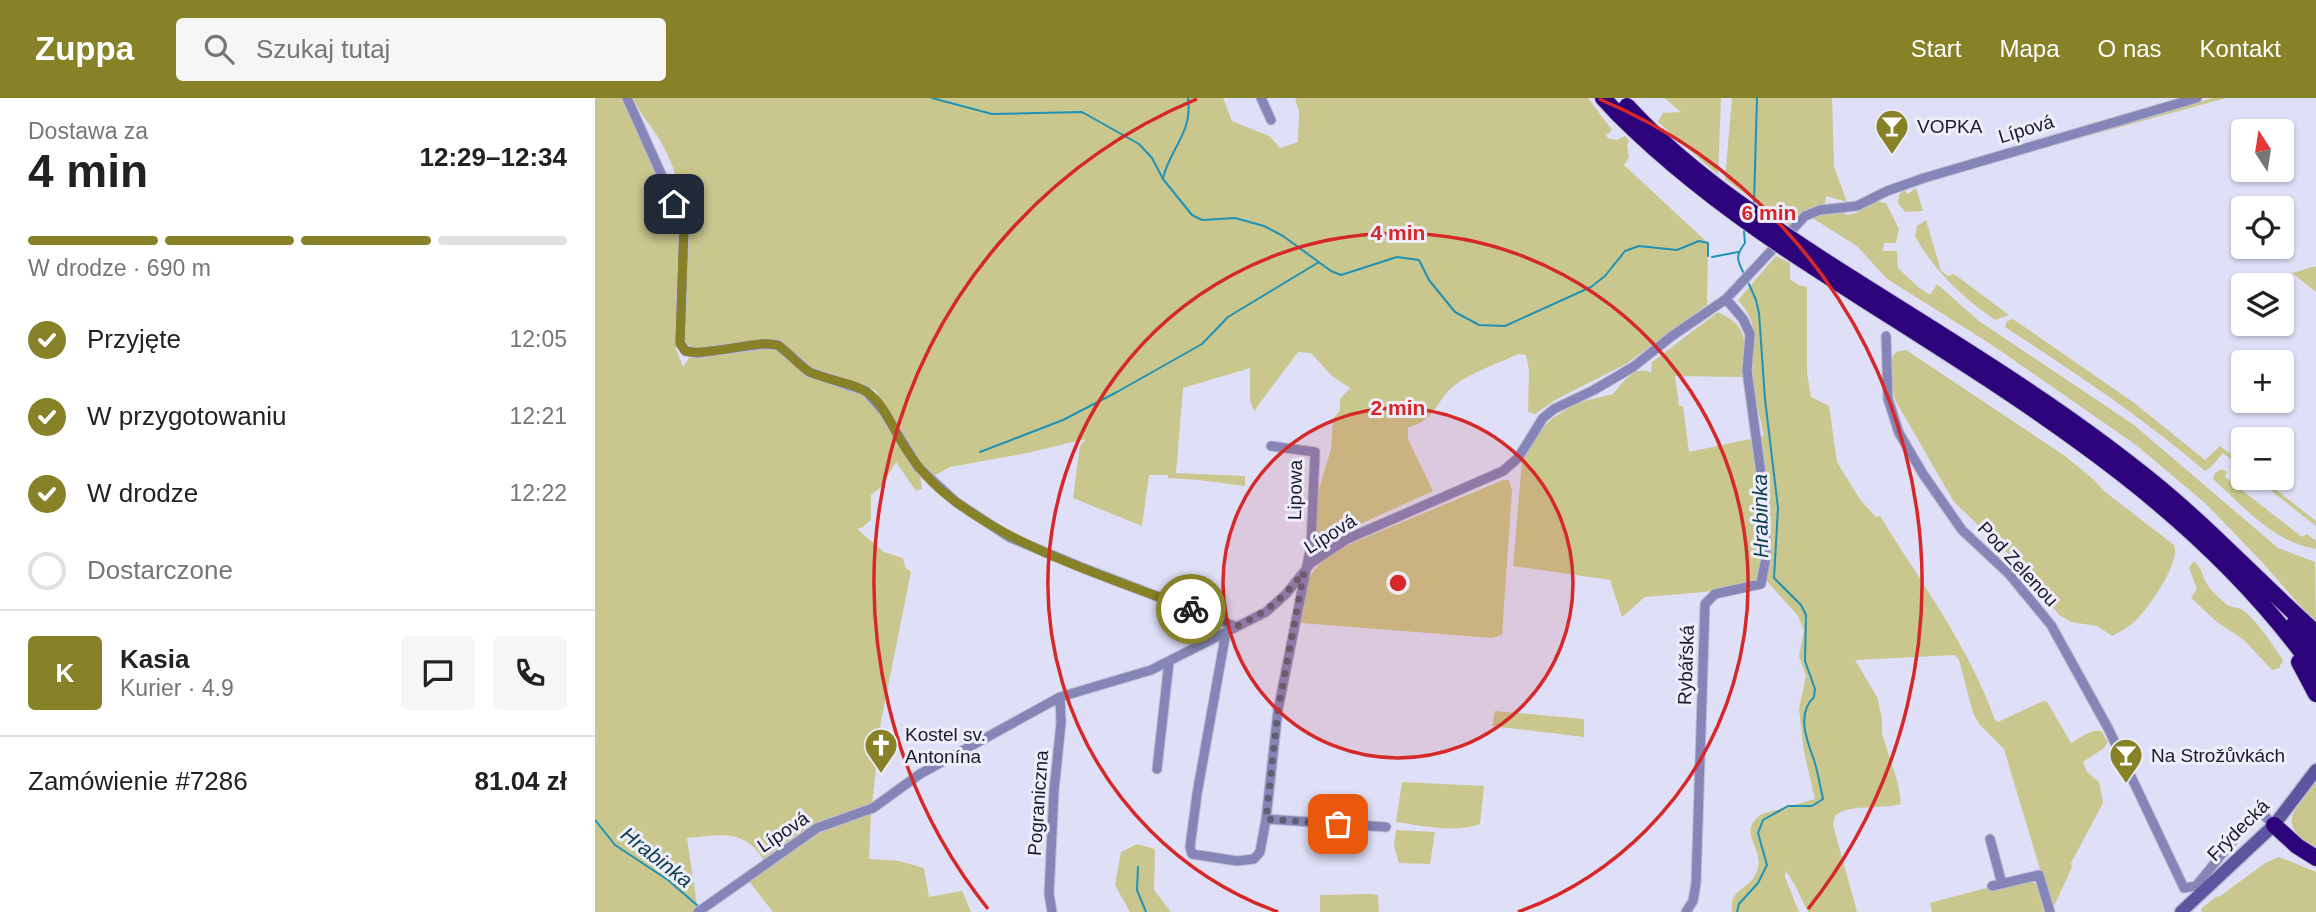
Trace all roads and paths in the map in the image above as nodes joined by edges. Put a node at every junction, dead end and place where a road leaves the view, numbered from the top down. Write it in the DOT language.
graph roads {
  1 [pos="627,98"];
  2 [pos="1261,98"];
  3 [pos="1603,98"];
  4 [pos="2197,98"];
  5 [pos="1621,106"];
  6 [pos="1271,120"];
  7 [pos="1792,230"];
  8 [pos="1772,250"];
  9 [pos="1814,261"];
  10 [pos="1726,299"];
  11 [pos="1886,336"];
  12 [pos="1271,446"];
  13 [pos="2244,566"];
  14 [pos="1304,572"];
  15 [pos="2262,604"];
  16 [pos="1237,626"];
  17 [pos="1226,632"];
  18 [pos="2316,633"];
  19 [pos="2316,652"];
  20 [pos="1169,662"];
  21 [pos="2316,672"];
  22 [pos="2316,694"];
  23 [pos="1060,697"];
  24 [pos="1157,769"];
  25 [pos="2316,770"];
  26 [pos="1266,819"];
  27 [pos="2274,824"];
  28 [pos="1386,827"];
  29 [pos="1990,839"];
  30 [pos="2316,858"];
  31 [pos="2195,906"];
  32 [pos="701,910"];
  33 [pos="1052,912"];
  34 [pos="1686,912"];
  35 [pos="2050,912"];
  36 [pos="2181,912"];
  1 -- 16 [label="street"];
  2 -- 6 [label="street"];
  3 -- 5 [label="highway"];
  4 -- 7 [label="street, Lípová"];
  5 -- 9 [label="highway, bridge"];
  8 -- 10 [label="street, Lípová"];
  9 -- 13 [label="highway"];
  9 -- 15 [label="highway"];
  10 -- 14 [label="street, Lípová"];
  10 -- 34 [label="street, Rybářská"];
  11 -- 27 [label="street, Pod Zelenou"];
  12 -- 14 [label="street, Lipowa"];
  13 -- 18 [label="highway"];
  13 -- 19 [label="highway"];
  14 -- 16 [label="street, Lípová"];
  14 -- 26 [label="street, Lipowa"];
  15 -- 21 [label="highway"];
  15 -- 22 [label="highway"];
  16 -- 17 [label="street, Lípová"];
  17 -- 20 [label="street, Lípová"];
  17 -- 26 [label="street, Lipowa"];
  20 -- 23 [label="street, Lípová"];
  20 -- 24 [label="street"];
  23 -- 32 [label="street, Lípová"];
  23 -- 33 [label="street, Pograniczna"];
  25 -- 27 [label="main road, Frýdecká"];
  26 -- 28 [label="street"];
  27 -- 30 [label="highway"];
  27 -- 31 [label="main road, Frýdecká"];
  29 -- 35 [label="street"];
  31 -- 36 [label="main road, Frýdecká"];
}
